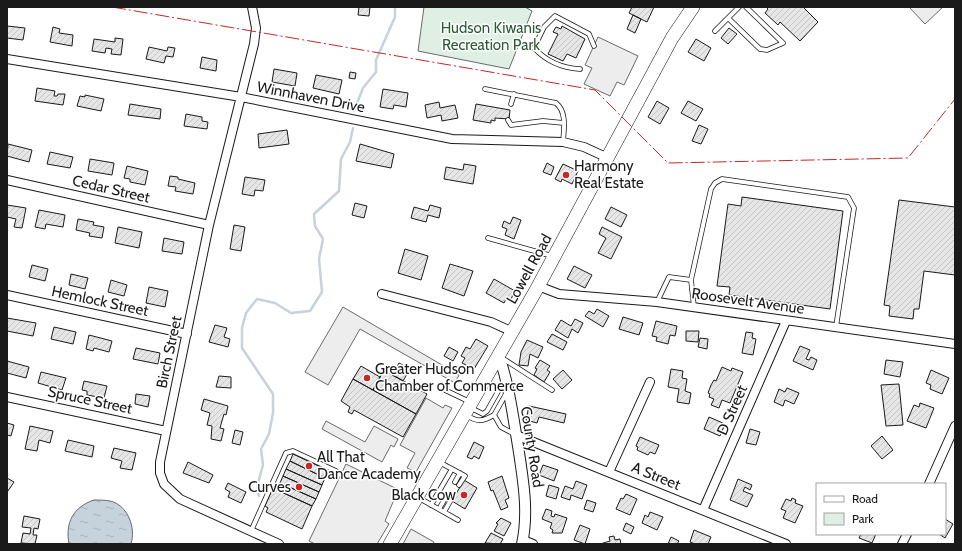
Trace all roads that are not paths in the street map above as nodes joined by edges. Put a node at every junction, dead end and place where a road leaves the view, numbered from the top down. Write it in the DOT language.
graph roads {
  1 [pos="252,7"];
  2 [pos="693,7"];
  3 [pos="739,7"];
  4 [pos="746,7"];
  5 [pos="728,18"];
  6 [pos="715,31"];
  7 [pos="594,46"];
  8 [pos="7,59"];
  9 [pos="580,69"];
  10 [pos="485,89"];
  11 [pos="514,94"];
  12 [pos="241,97"];
  13 [pos="511,104"];
  14 [pos="508,120"];
  15 [pos="564,123"];
  16 [pos="563,142"];
  17 [pos="608,158"];
  18 [pos="7,180"];
  19 [pos="209,225"];
  20 [pos="488,238"];
  21 [pos="554,256"];
  22 [pos="691,280"];
  23 [pos="538,286"];
  24 [pos="382,294"];
  25 [pos="7,295"];
  26 [pos="657,302"];
  27 [pos="694,308"];
  28 [pos="786,320"];
  29 [pos="836,327"];
  30 [pos="513,332"];
  31 [pos="186,334"];
  32 [pos="955,344"];
  33 [pos="499,356"];
  34 [pos="506,379"];
  35 [pos="650,382"];
  36 [pos="445,390"];
  37 [pos="508,390"];
  38 [pos="552,390"];
  39 [pos="7,396"];
  40 [pos="469,409"];
  41 [pos="494,415"];
  42 [pos="955,426"];
  43 [pos="166,431"];
  44 [pos="516,435"];
  45 [pos="438,461"];
  46 [pos="452,469"];
  47 [pos="336,471"];
  48 [pos="609,472"];
  49 [pos="460,473"];
  50 [pos="455,482"];
  51 [pos="929,483"];
  52 [pos="460,485"];
  53 [pos="447,495"];
  54 [pos="417,497"];
  55 [pos="452,498"];
  56 [pos="431,505"];
  57 [pos="439,509"];
  58 [pos="703,510"];
  59 [pos="444,512"];
  60 [pos="458,520"];
  61 [pos="251,531"];
  62 [pos="906,535"];
  63 [pos="523,542"];
  64 [pos="279,544"];
  65 [pos="390,544"];
  66 [pos="533,544"];
  67 [pos="786,544"];
  68 [pos="902,544"];
  1 -- 12 [label="street, Birch Street"];
  2 -- 17 [label="main road, Lowell Road"];
  3 -- 5 [label="lane"];
  4 -- 5 [label="lane"];
  5 -- 6 [label="lane"];
  7 -- 9 [label="lane"];
  8 -- 12 [label="street, Winnhaven Drive"];
  10 -- 11 [label="lane"];
  11 -- 13 [label="lane"];
  11 -- 15 [label="lane"];
  12 -- 16 [label="street, Winnhaven Drive"];
  12 -- 19 [label="street, Birch Street"];
  14 -- 15 [label="lane"];
  15 -- 16 [label="lane"];
  16 -- 17 [label="street, Winnhaven Drive"];
  17 -- 21 [label="main road, Lowell Road"];
  18 -- 19 [label="street, Cedar Street"];
  19 -- 31 [label="street, Birch Street"];
  20 -- 21 [label="lane"];
  21 -- 23 [label="main road, Lowell Road"];
  22 -- 26 [label="lane"];
  22 -- 27 [label="lane"];
  22 -- 29 [label="lane"];
  23 -- 26 [label="street, Roosevelt Avenue"];
  23 -- 30 [label="main road, Lowell Road"];
  24 -- 30 [label="street"];
  25 -- 31 [label="street, Hemlock Street"];
  26 -- 27 [label="street, Roosevelt Avenue"];
  27 -- 28 [label="street, Roosevelt Avenue"];
  28 -- 29 [label="street, Roosevelt Avenue"];
  28 -- 58 [label="street, D Street"];
  29 -- 32 [label="street, Roosevelt Avenue"];
  30 -- 33 [label="main road, Lowell Road"];
  31 -- 43 [label="street, Birch Street"];
  33 -- 34 [label="street, County Road"];
  33 -- 38 [label="lane"];
  33 -- 40 [label="main road, Lowell Road"];
  34 -- 37 [label="street, County Road"];
  34 -- 40 [label="lane"];
  35 -- 48 [label="street"];
  36 -- 40 [label="lane"];
  37 -- 41 [label="lane"];
  37 -- 44 [label="street, County Road"];
  39 -- 43 [label="street, Spruce Street"];
  40 -- 41 [label="lane"];
  40 -- 45 [label="main road, Lowell Road"];
  41 -- 44 [label="lane"];
  42 -- 51 [label="street"];
  43 -- 61 [label="street, Birch Street"];
  44 -- 48 [label="street, A Street"];
  44 -- 63 [label="street, County Road"];
  45 -- 46 [label="lane"];
  45 -- 54 [label="main road, Lowell Road"];
  46 -- 49 [label="lane"];
  46 -- 56 [label="lane"];
  47 -- 61 [label="lane"];
  48 -- 58 [label="street, A Street"];
  49 -- 50 [label="lane"];
  49 -- 52 [label="lane"];
  53 -- 57 [label="lane"];
  54 -- 56 [label="lane"];
  54 -- 65 [label="main road, Lowell Road"];
  55 -- 59 [label="lane"];
  56 -- 57 [label="lane"];
  57 -- 59 [label="lane"];
  58 -- 67 [label="street, A Street"];
  59 -- 60 [label="lane"];
  61 -- 64 [label="street, Birch Street"];
  62 -- 68 [label="street"];
  63 -- 66 [label="street"];
}
